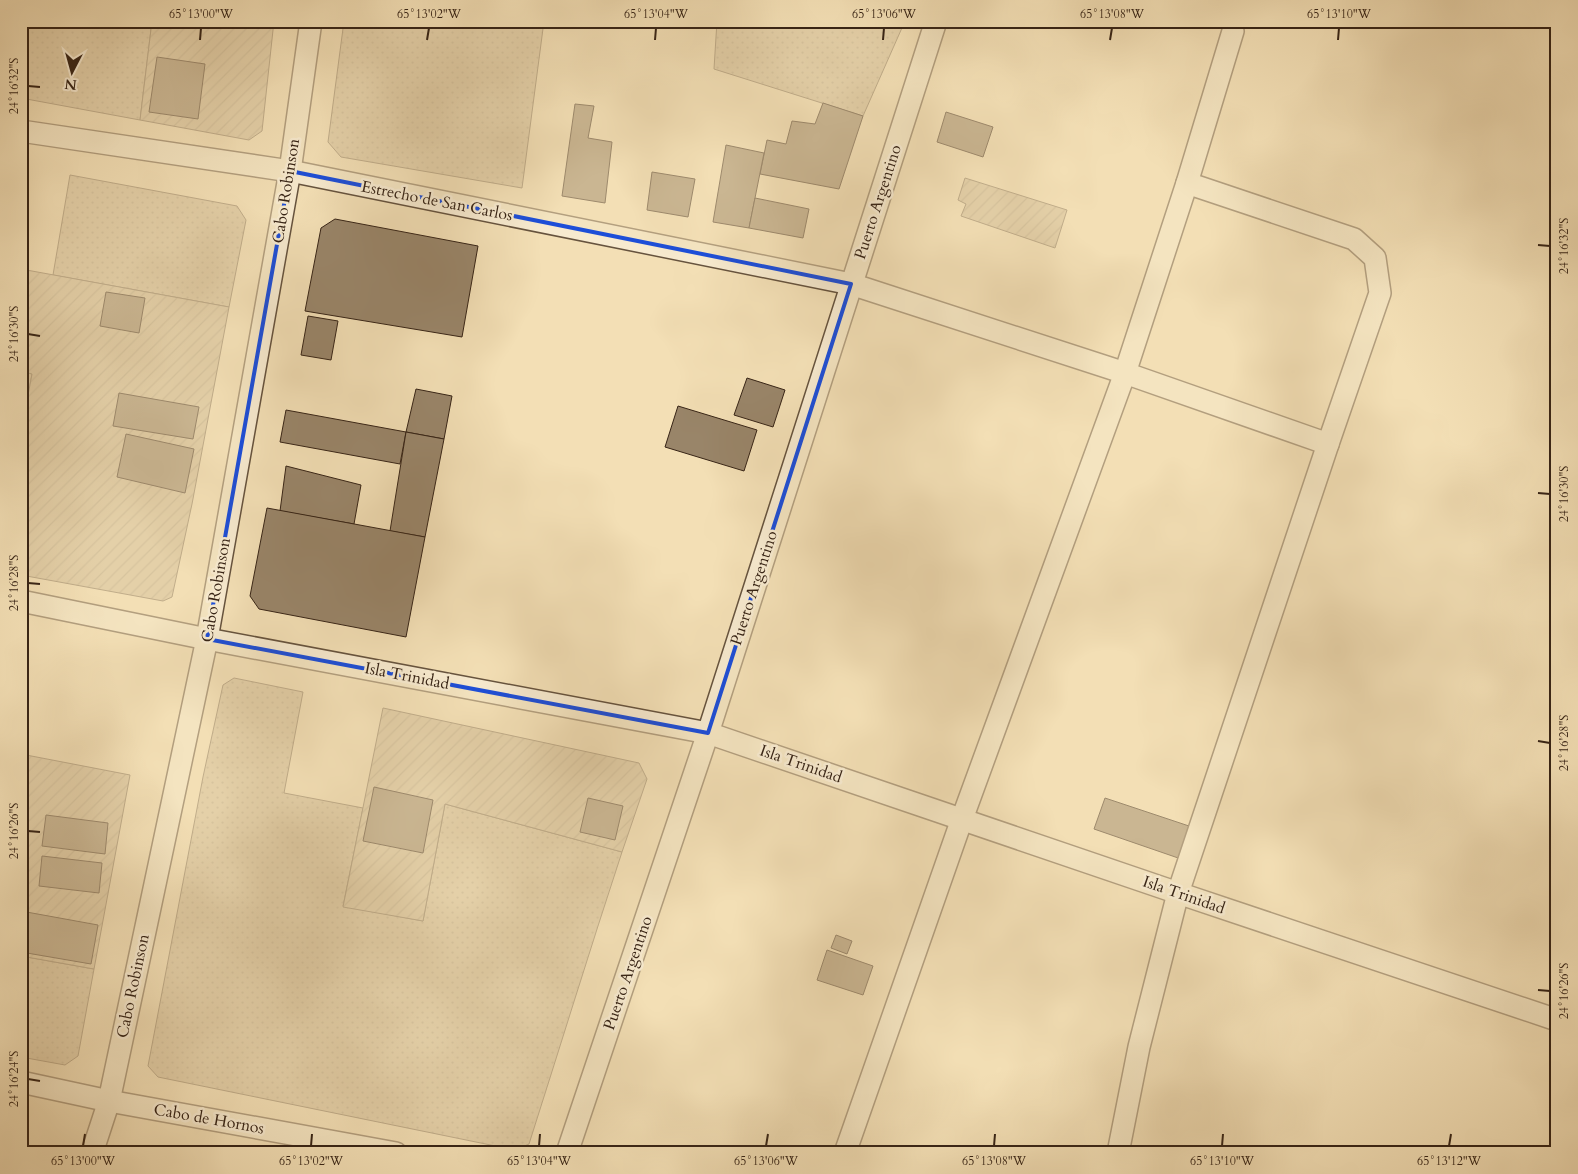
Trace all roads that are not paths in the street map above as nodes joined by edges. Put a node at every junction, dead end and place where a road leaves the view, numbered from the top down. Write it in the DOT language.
graph roads {
  1 [pos="311,21"];
  2 [pos="936,21"];
  3 [pos="1233,31"];
  4 [pos="21,130"];
  5 [pos="290,171"];
  6 [pos="1187,183"];
  7 [pos="851,284"];
  8 [pos="1124,373"];
  9 [pos="1328,444"];
  10 [pos="21,601"];
  11 [pos="207,639"];
  12 [pos="708,733"];
  13 [pos="962,819"];
  14 [pos="1178,893"];
  15 [pos="1557,1020"];
  16 [pos="21,1082"];
  17 [pos="109,1101"];
  18 [pos="92,1153"];
  19 [pos="396,1153"];
  20 [pos="567,1153"];
  21 [pos="845,1153"];
  22 [pos="1118,1153"];
  1 -- 5 [label="street, Cabo Robinson"];
  2 -- 7 [label="street, Puerto Argentino"];
  3 -- 6 [label="street"];
  4 -- 5 [label="street, Estrecho de San Carlos"];
  5 -- 7 [label="street, Estrecho de San Carlos"];
  5 -- 11 [label="street, Cabo Robinson"];
  6 -- 8 [label="street"];
  6 -- 9 [label="street"];
  7 -- 8 [label="street, Estrecho de San Carlos"];
  7 -- 12 [label="street, Puerto Argentino"];
  8 -- 9 [label="street, Estrecho de San Carlos"];
  8 -- 13 [label="street"];
  9 -- 14 [label="street"];
  10 -- 11 [label="street, Isla Trinidad"];
  11 -- 12 [label="street, Isla Trinidad"];
  11 -- 17 [label="street, Cabo Robinson"];
  12 -- 13 [label="street, Isla Trinidad"];
  12 -- 20 [label="street, Puerto Argentino"];
  13 -- 14 [label="street, Isla Trinidad"];
  13 -- 21 [label="street"];
  14 -- 15 [label="street, Isla Trinidad"];
  14 -- 22 [label="street"];
  16 -- 17 [label="street, Cabo de Hornos"];
  17 -- 18 [label="street, Cabo Robinson"];
  17 -- 19 [label="street, Cabo de Hornos"];
}
